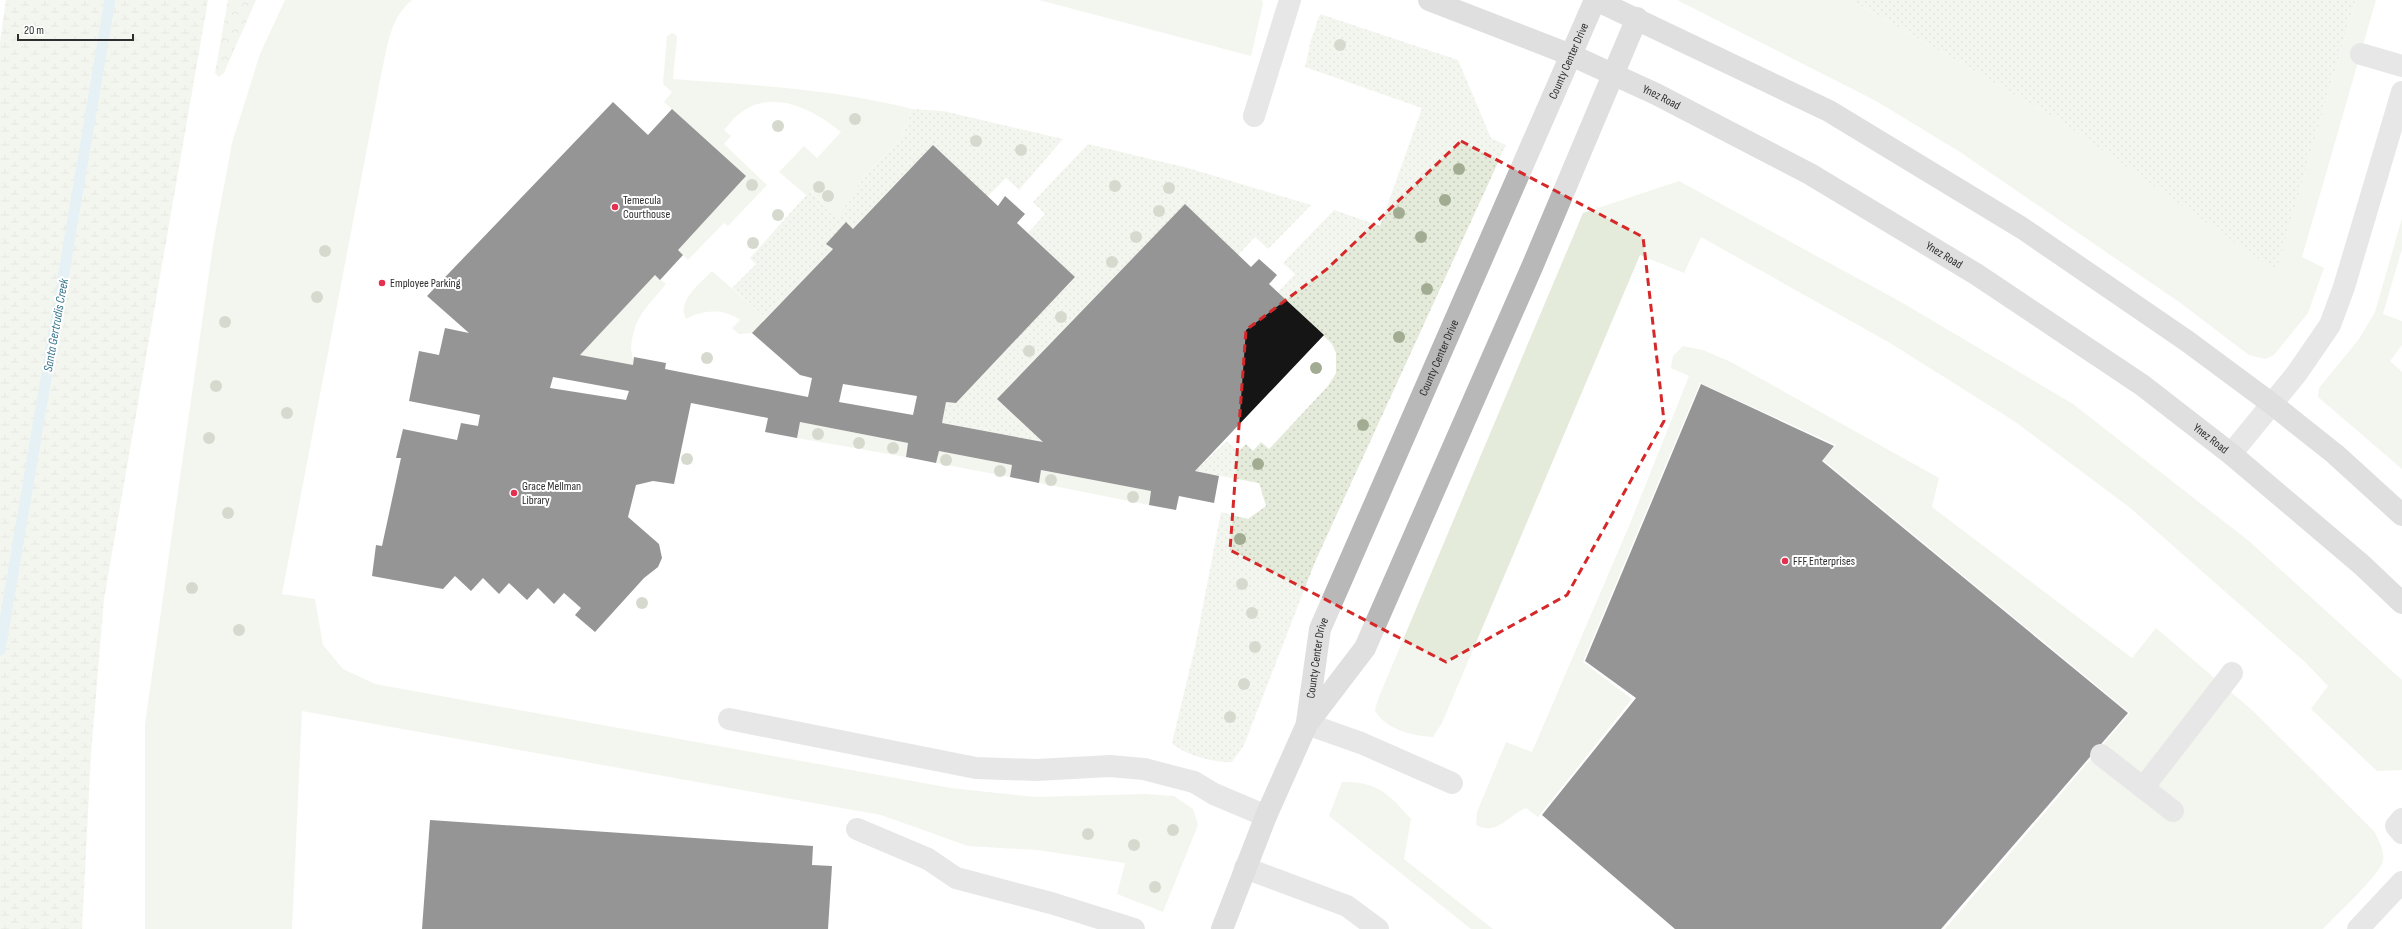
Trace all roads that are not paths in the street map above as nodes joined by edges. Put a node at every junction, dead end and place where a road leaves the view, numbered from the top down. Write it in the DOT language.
graph roads {
  1 [pos="1290,0"];
  2 [pos="1429,0"];
  3 [pos="1596,0"];
  4 [pos="1637,18"];
  5 [pos="2361,54"];
  6 [pos="1571,55"];
  7 [pos="2402,66"];
  8 [pos="1612,75"];
  9 [pos="2402,92"];
  10 [pos="1254,116"];
  11 [pos="2272,404"];
  12 [pos="2231,454"];
  13 [pos="2402,515"];
  14 [pos="2402,603"];
  15 [pos="2232,673"];
  16 [pos="729,719"];
  17 [pos="1307,724"];
  18 [pos="2101,755"];
  19 [pos="1452,783"];
  20 [pos="2143,788"];
  21 [pos="2173,812"];
  22 [pos="1266,816"];
  23 [pos="2402,819"];
  24 [pos="856,829"];
  25 [pos="2402,833"];
  26 [pos="1245,868"];
  27 [pos="2402,882"];
  28 [pos="1134,929"];
  29 [pos="1222,929"];
  30 [pos="1378,929"];
  31 [pos="2358,929"];
  1 -- 10 [label="lane"];
  2 -- 6 [label="main road, Ynez Road"];
  3 -- 4 [label="main road"];
  3 -- 6 [label="main road, County Center Drive"];
  4 -- 8 [label="main road, County Center Drive"];
  4 -- 11 [label="main road"];
  5 -- 7 [label="lane"];
  6 -- 8 [label="main road, Ynez Road"];
  6 -- 17 [label="main road, County Center Drive"];
  8 -- 12 [label="main road, Ynez Road"];
  8 -- 17 [label="main road, County Center Drive"];
  9 -- 11 [label="lane"];
  11 -- 12 [label="lane"];
  11 -- 13 [label="main road"];
  12 -- 14 [label="main road, Ynez Road"];
  15 -- 20 [label="lane"];
  16 -- 22 [label="lane"];
  17 -- 19 [label="lane"];
  17 -- 22 [label="main road, County Center Drive"];
  18 -- 20 [label="lane"];
  20 -- 21 [label="lane"];
  22 -- 26 [label="main road, County Center Drive"];
  23 -- 25 [label="lane"];
  24 -- 28 [label="lane"];
  26 -- 29 [label="main road, County Center Drive"];
  26 -- 30 [label="lane"];
  27 -- 31 [label="lane"];
}
